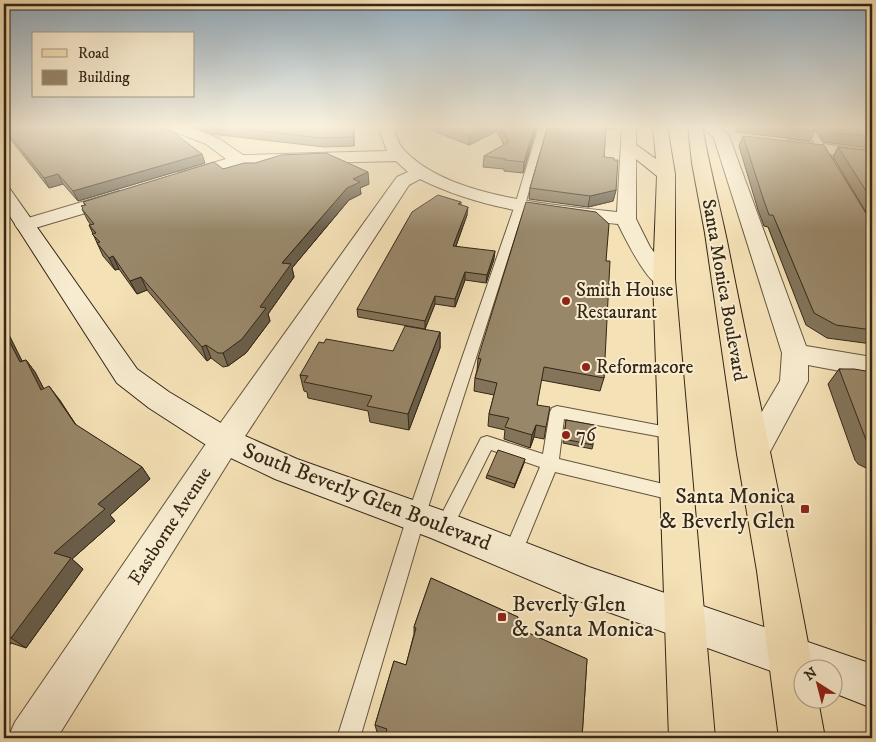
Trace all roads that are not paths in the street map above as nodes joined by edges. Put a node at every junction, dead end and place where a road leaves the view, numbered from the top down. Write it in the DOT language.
graph roads {
  1 [pos="237,161"];
  2 [pos="403,161"];
  3 [pos="533,161"];
  4 [pos="628,161"];
  5 [pos="648,161"];
  6 [pos="664,161"];
  7 [pos="700,161"];
  8 [pos="733,161"];
  9 [pos="829,161"];
  10 [pos="832,165"];
  11 [pos="419,173"];
  12 [pos="666,174"];
  13 [pos="166,182"];
  14 [pos="138,191"];
  15 [pos="4,193"];
  16 [pos="520,205"];
  17 [pos="626,219"];
  18 [pos="25,225"];
  19 [pos="664,280"];
  20 [pos="795,353"];
  21 [pos="872,367"];
  22 [pos="673,433"];
  23 [pos="226,441"];
  24 [pos="753,454"];
  25 [pos="550,463"];
  26 [pos="676,494"];
  27 [pos="430,522"];
  28 [pos="512,554"];
  29 [pos="684,619"];
  30 [pos="799,660"];
  31 [pos="806,660"];
  32 [pos="844,676"];
  33 [pos="872,686"];
  34 [pos="804,710"];
  35 [pos="31,738"];
  36 [pos="348,738"];
  37 [pos="692,738"];
  38 [pos="802,738"];
  1 -- 13 [label="street"];
  2 -- 11 [label="street"];
  3 -- 16 [label="lane"];
  4 -- 17 [label="street"];
  5 -- 12 [label="main road"];
  6 -- 12 [label="main road"];
  7 -- 24 [label="main road, Santa Monica Boulevard"];
  8 -- 20 [label="street, Santa Monica Boulevard"];
  9 -- 10 [label="lane"];
  11 -- 16 [label="street"];
  11 -- 23 [label="street, Eastborne Avenue"];
  12 -- 19 [label="main road"];
  14 -- 18 [label="street"];
  15 -- 18 [label="street, South Beverly Glen Boulevard"];
  16 -- 17 [label="street"];
  16 -- 27 [label="lane"];
  17 -- 19 [label="street"];
  18 -- 23 [label="street, South Beverly Glen Boulevard"];
  19 -- 22 [label="main road"];
  20 -- 21 [label="street"];
  20 -- 24 [label="street, Santa Monica Boulevard"];
  22 -- 25 [label="lane"];
  22 -- 26 [label="main road"];
  23 -- 27 [label="street, South Beverly Glen Boulevard"];
  23 -- 35 [label="street, Eastborne Avenue"];
  24 -- 31 [label="main road, Santa Monica Boulevard"];
  25 -- 26 [label="lane"];
  25 -- 27 [label="lane"];
  25 -- 28 [label="lane"];
  26 -- 29 [label="main road"];
  27 -- 28 [label="street, South Beverly Glen Boulevard"];
  27 -- 36 [label="lane"];
  28 -- 29 [label="street, South Beverly Glen Boulevard"];
  29 -- 30 [label="street, South Beverly Glen Boulevard"];
  29 -- 37 [label="main road"];
  32 -- 33 [label="street"];
  34 -- 38 [label="main road, Santa Monica Boulevard"];
}
